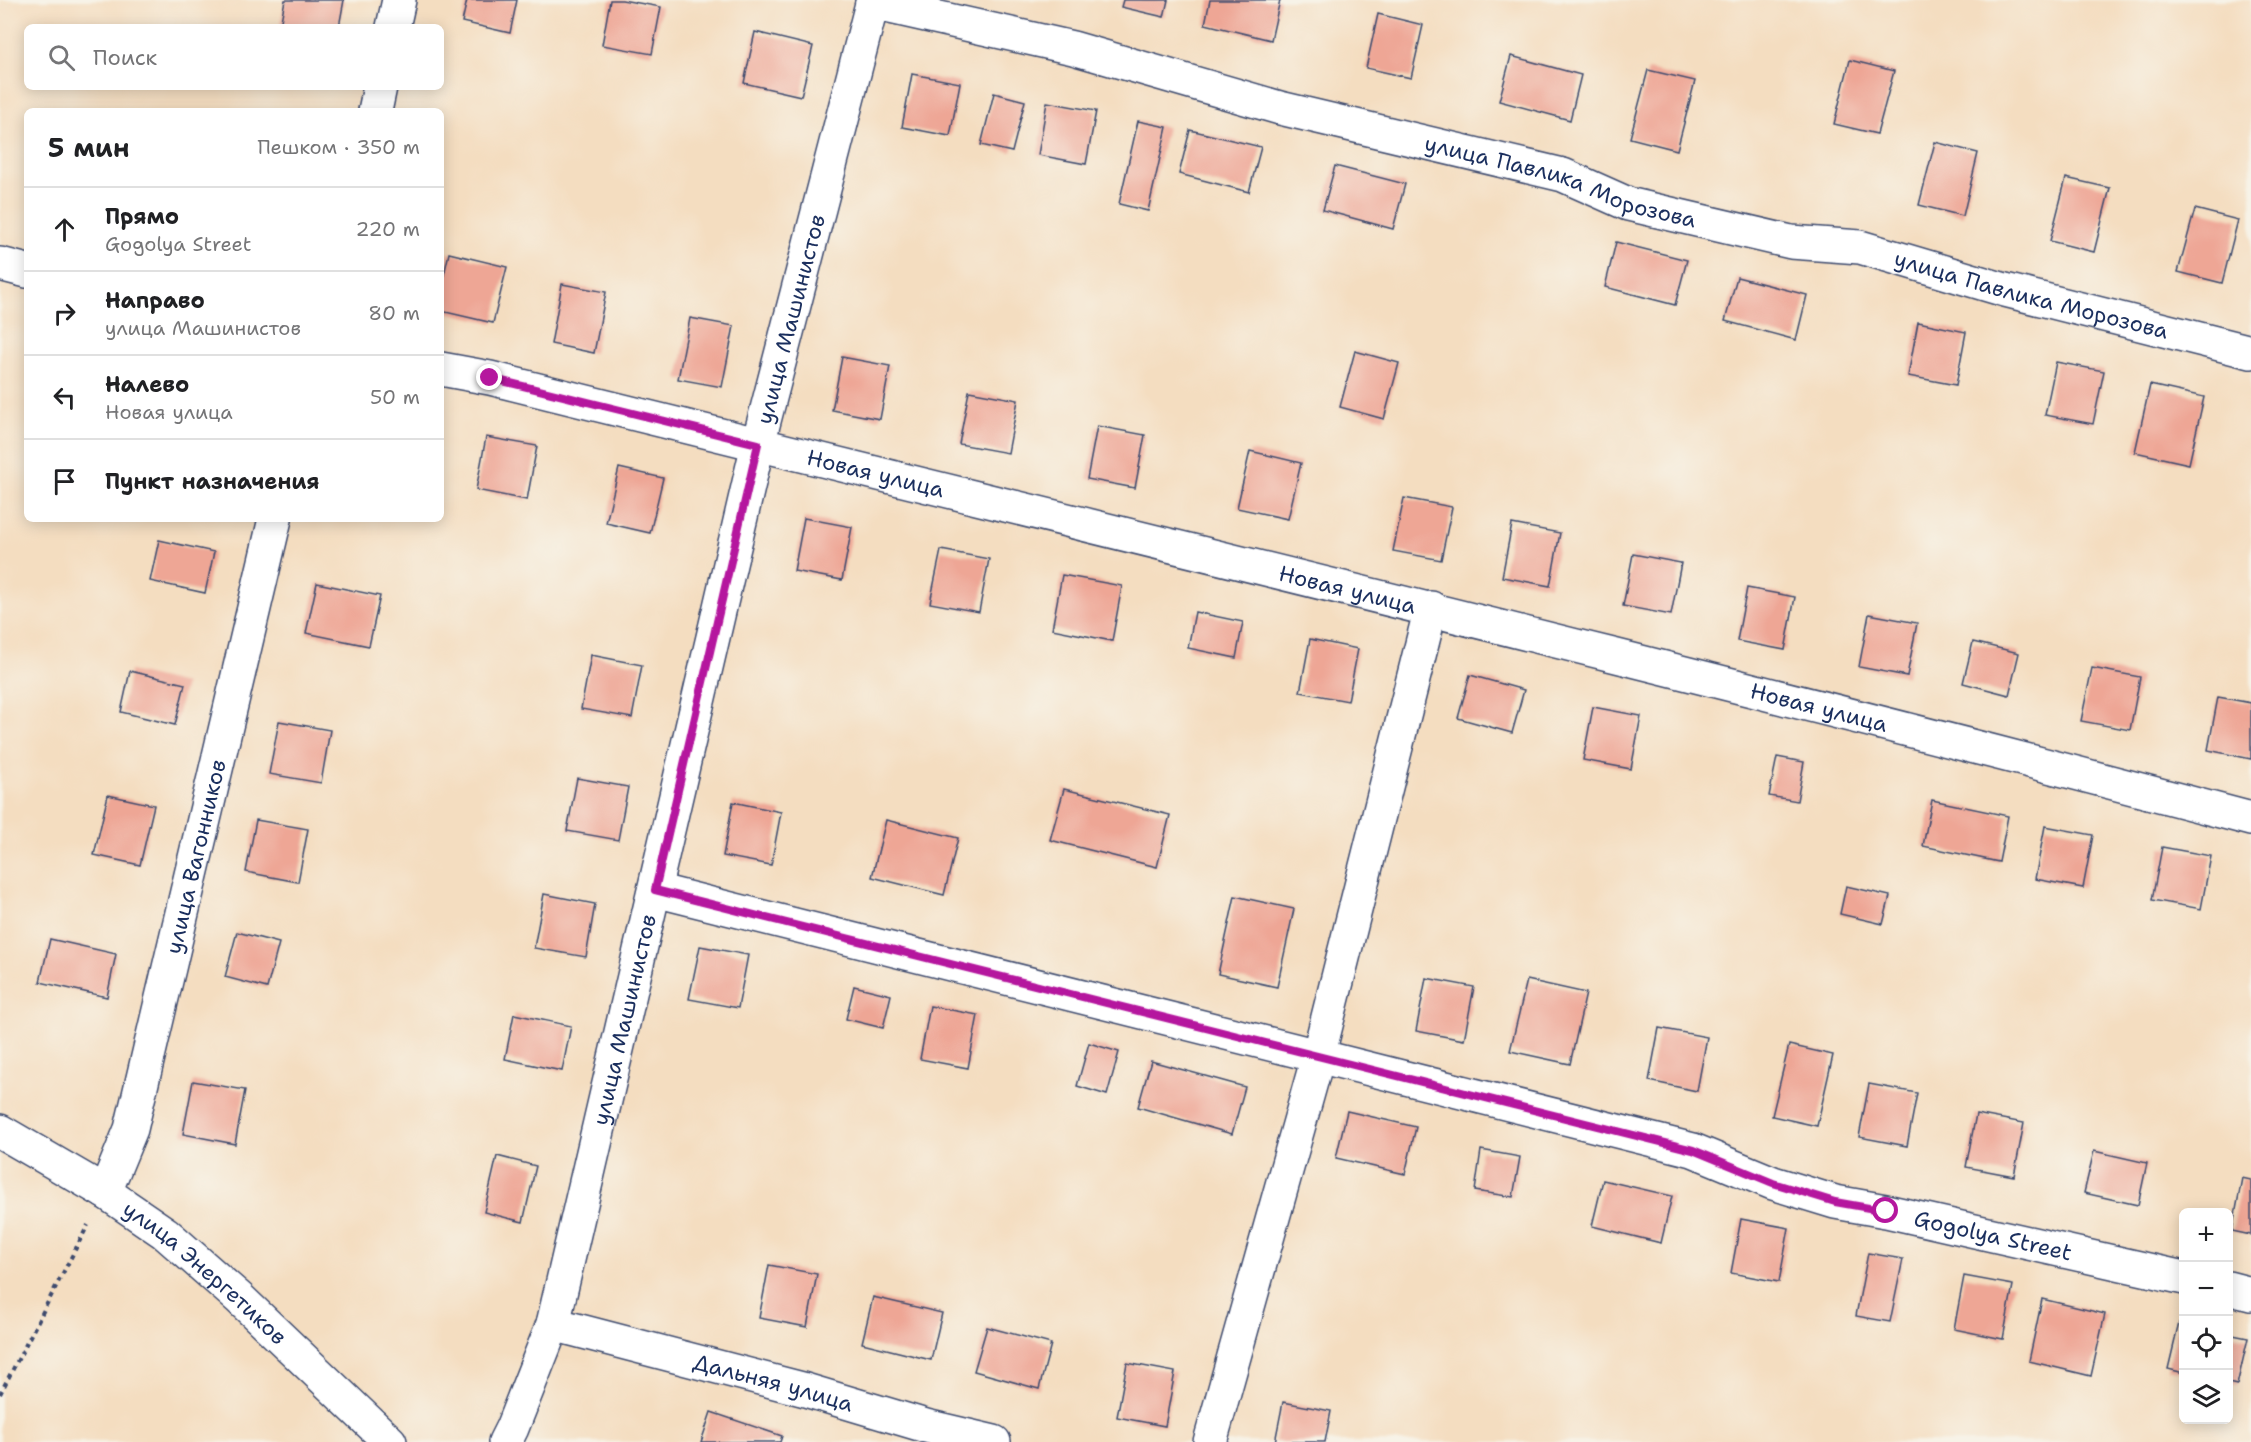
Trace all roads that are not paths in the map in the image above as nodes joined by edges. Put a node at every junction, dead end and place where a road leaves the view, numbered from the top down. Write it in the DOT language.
graph roads {
  1 [pos="399,0"];
  2 [pos="873,2"];
  3 [pos="394,24"];
  4 [pos="379,90"];
  5 [pos="376,108"];
  6 [pos="0,264"];
  7 [pos="24,270"];
  8 [pos="2251,352"];
  9 [pos="444,370"];
  10 [pos="758,444"];
  11 [pos="273,522"];
  12 [pos="1431,608"];
  13 [pos="2251,819"];
  14 [pos="655,890"];
  15 [pos="1318,1057"];
  16 [pos="0,1131"];
  17 [pos="105,1192"];
  18 [pos="2179,1277"];
  19 [pos="2233,1289"];
  20 [pos="2251,1294"];
  21 [pos="553,1324"];
  22 [pos="390,1442"];
  23 [pos="505,1442"];
  24 [pos="994,1442"];
  25 [pos="1210,1442"];
  1 -- 3 [label="street"];
  2 -- 8 [label="street, улица Павлика Морозова"];
  2 -- 10 [label="street, улица Машинистов"];
  4 -- 5 [label="street"];
  6 -- 7 [label="street"];
  9 -- 10 [label="street, Новая улица"];
  10 -- 12 [label="street, Новая улица"];
  10 -- 14 [label="street, улица Машинистов"];
  11 -- 17 [label="street, улица Вагонников"];
  12 -- 13 [label="street, Новая улица"];
  12 -- 15 [label="street"];
  14 -- 15 [label="street, Gogolya Street"];
  14 -- 21 [label="street, улица Машинистов"];
  15 -- 18 [label="street, Gogolya Street"];
  15 -- 25 [label="street"];
  16 -- 17 [label="street, улица Энергетиков"];
  17 -- 22 [label="street, улица Энергетиков"];
  19 -- 20 [label="street"];
  21 -- 23 [label="street, улица Машинистов"];
  21 -- 24 [label="street, Дальняя улица"];
}
